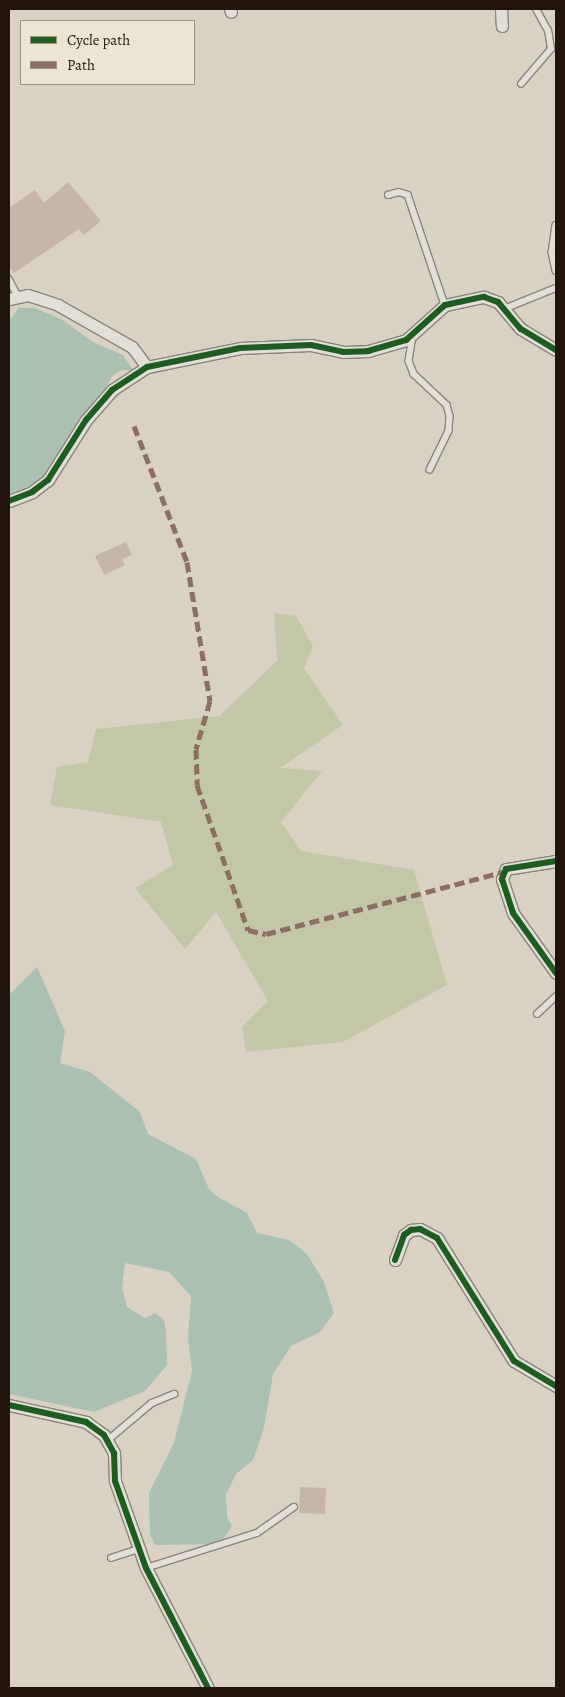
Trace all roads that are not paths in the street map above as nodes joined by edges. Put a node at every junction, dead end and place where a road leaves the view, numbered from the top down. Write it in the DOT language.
graph roads {
  1 [pos="501,9"];
  2 [pos="536,9"];
  3 [pos="502,26"];
  4 [pos="521,84"];
  5 [pos="388,194"];
  6 [pos="556,225"];
  7 [pos="556,271"];
  8 [pos="9,279"];
  9 [pos="556,288"];
  10 [pos="13,297"];
  11 [pos="445,305"];
  12 [pos="504,309"];
  13 [pos="414,334"];
  14 [pos="556,350"];
  15 [pos="147,367"];
  16 [pos="430,470"];
  17 [pos="9,501"];
  18 [pos="556,860"];
  19 [pos="556,972"];
  20 [pos="556,996"];
  21 [pos="537,1014"];
  22 [pos="395,1260"];
  23 [pos="556,1386"];
  24 [pos="174,1394"];
  25 [pos="9,1405"];
  26 [pos="108,1440"];
  27 [pos="294,1507"];
  28 [pos="139,1549"];
  29 [pos="111,1558"];
  30 [pos="146,1568"];
  31 [pos="208,1688"];
  1 -- 3 [label="street"];
  2 -- 4 [label="lane"];
  5 -- 11 [label="lane"];
  6 -- 7 [label="lane"];
  8 -- 10 [label="lane"];
  9 -- 12 [label="lane"];
  10 -- 15 [label="street"];
  11 -- 12 [label="street"];
  11 -- 13 [label="street"];
  12 -- 14 [label="street"];
  13 -- 15 [label="street"];
  13 -- 16 [label="lane"];
  15 -- 17 [label="street"];
  18 -- 19 [label="street"];
  20 -- 21 [label="lane"];
  22 -- 23 [label="street"];
  24 -- 26 [label="lane"];
  25 -- 26 [label="street"];
  26 -- 28 [label="street"];
  27 -- 30 [label="lane"];
  28 -- 29 [label="lane"];
  28 -- 30 [label="street"];
  30 -- 31 [label="street"];
}
